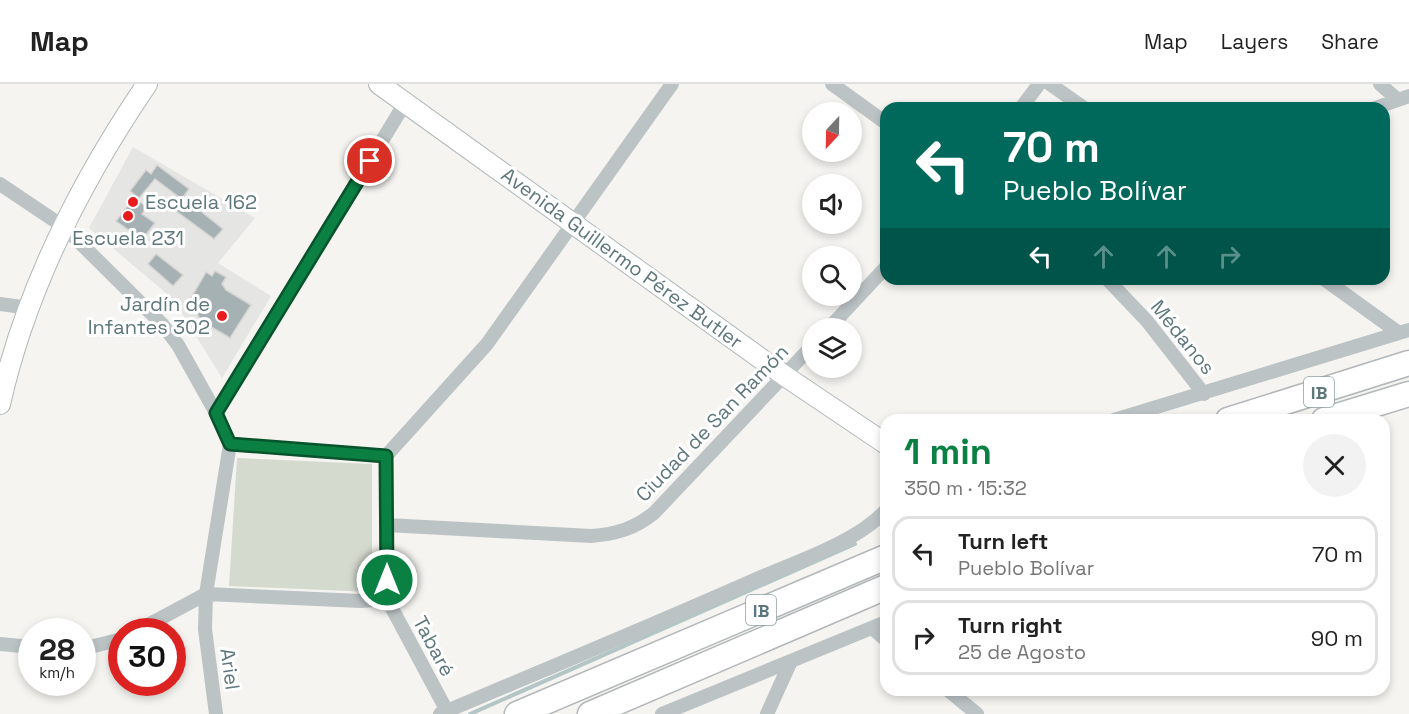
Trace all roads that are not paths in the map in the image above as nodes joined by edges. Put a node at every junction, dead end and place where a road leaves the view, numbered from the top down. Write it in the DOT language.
graph roads {
  1 [pos="147,84"];
  2 [pos="379,84"];
  3 [pos="672,84"];
  4 [pos="832,84"];
  5 [pos="1039,84"];
  6 [pos="1050,84"];
  7 [pos="1380,84"];
  8 [pos="1403,98"];
  9 [pos="1026,102"];
  10 [pos="1076,102"];
  11 [pos="405,103"];
  12 [pos="880,119"];
  13 [pos="0,184"];
  14 [pos="573,223"];
  15 [pos="63,227"];
  16 [pos="880,273"];
  17 [pos="1113,285"];
  18 [pos="1333,285"];
  19 [pos="0,304"];
  20 [pos="29,308"];
  21 [pos="838,318"];
  22 [pos="1404,332"];
  23 [pos="802,357"];
  24 [pos="1409,363"];
  25 [pos="785,376"];
  26 [pos="1204,394"];
  27 [pos="1409,394"];
  28 [pos="0,404"];
  29 [pos="216,413"];
  30 [pos="1135,414"];
  31 [pos="1247,414"];
  32 [pos="1344,414"];
  33 [pos="866,432"];
  34 [pos="880,440"];
  35 [pos="230,444"];
  36 [pos="880,444"];
  37 [pos="386,456"];
  38 [pos="880,518"];
  39 [pos="387,525"];
  40 [pos="880,560"];
  41 [pos="880,590"];
  42 [pos="206,594"];
  43 [pos="387,599"];
  44 [pos="161,618"];
  45 [pos="880,625"];
  46 [pos="872,628"];
  47 [pos="880,635"];
  48 [pos="0,644"];
  49 [pos="18,646"];
  50 [pos="791,661"];
  51 [pos="955,696"];
  52 [pos="444,712"];
  53 [pos="216,714"];
  54 [pos="517,714"];
  55 [pos="590,714"];
  56 [pos="662,714"];
  57 [pos="767,714"];
  58 [pos="977,714"];
  1 -- 15 [label="street"];
  2 -- 11 [label="street, Avenida Guillermo Pérez Butler"];
  3 -- 14 [label="street"];
  4 -- 12 [label="street"];
  5 -- 9 [label="street"];
  6 -- 10 [label="street"];
  7 -- 8 [label="street"];
  11 -- 14 [label="street, Avenida Guillermo Pérez Butler"];
  11 -- 29 [label="street"];
  13 -- 15 [label="street"];
  14 -- 25 [label="street, Avenida Guillermo Pérez Butler"];
  14 -- 37 [label="street"];
  15 -- 20 [label="street"];
  15 -- 29 [label="street"];
  16 -- 21 [label="street"];
  17 -- 26 [label="street, Médanos"];
  18 -- 22 [label="street"];
  19 -- 20 [label="street"];
  20 -- 28 [label="street"];
  22 -- 26 [label="street"];
  23 -- 25 [label="street, Ciudad de San Ramón"];
  24 -- 31 [label="highway, IB"];
  25 -- 33 [label="street, Avenida Guillermo Pérez Butler"];
  25 -- 39 [label="street, Ciudad de San Ramón"];
  26 -- 30 [label="street"];
  27 -- 32 [label="highway, IB"];
  29 -- 35 [label="street"];
  33 -- 34 [label="street"];
  33 -- 36 [label="street"];
  35 -- 37 [label="street"];
  35 -- 42 [label="street, Ariel"];
  37 -- 39 [label="street, Tabaré"];
  38 -- 52 [label="street"];
  39 -- 43 [label="street, Tabaré"];
  40 -- 54 [label="highway, IB"];
  41 -- 55 [label="highway, IB"];
  42 -- 43 [label="street"];
  42 -- 44 [label="street"];
  42 -- 53 [label="street, Ariel"];
  43 -- 52 [label="street, Tabaré"];
  45 -- 46 [label="street"];
  46 -- 47 [label="street"];
  46 -- 50 [label="street"];
  48 -- 49 [label="street"];
  50 -- 56 [label="street"];
  50 -- 57 [label="street"];
  51 -- 58 [label="street"];
}
